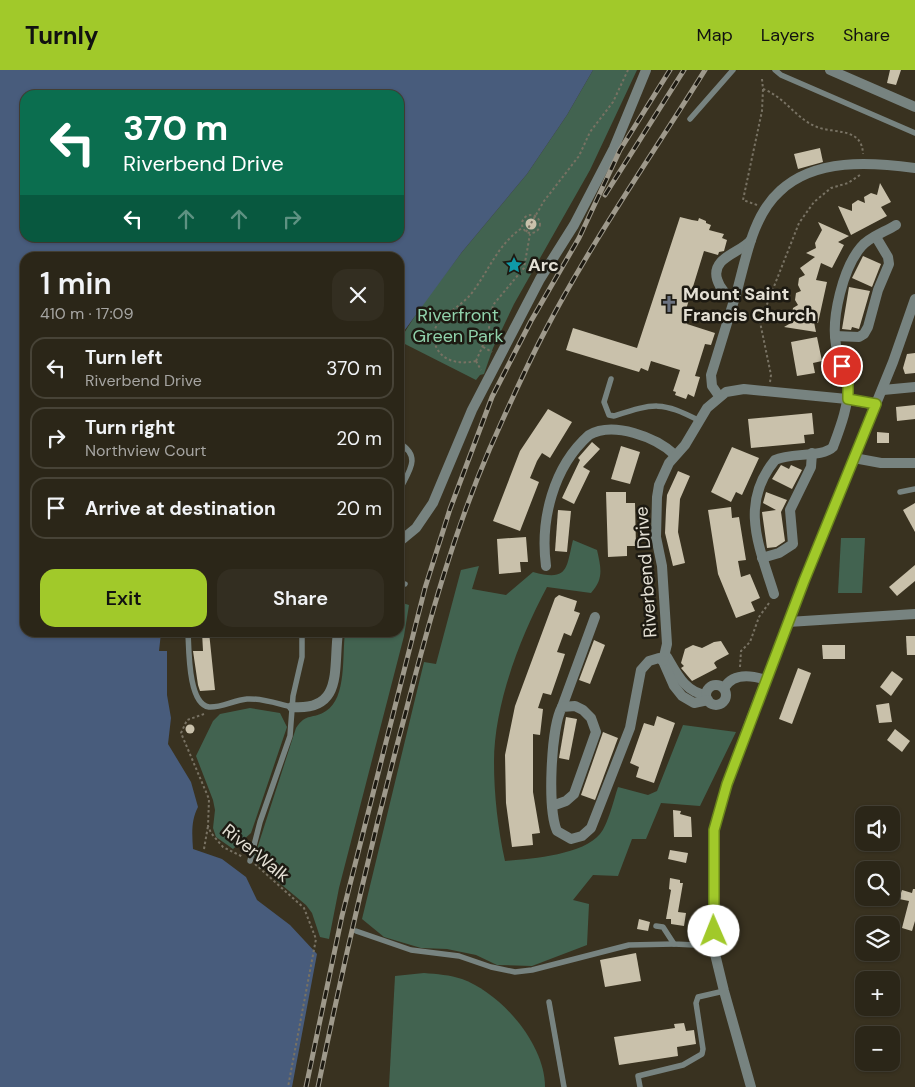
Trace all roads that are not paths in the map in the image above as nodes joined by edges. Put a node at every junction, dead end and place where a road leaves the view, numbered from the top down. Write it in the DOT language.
graph roads {
  1 [pos="646,70"];
  2 [pos="734,70"];
  3 [pos="776,70"];
  4 [pos="830,70"];
  5 [pos="915,107"];
  6 [pos="690,119"];
  7 [pos="915,133"];
  8 [pos="915,168"];
  9 [pos="896,225"];
  10 [pos="753,237"];
  11 [pos="876,237"];
  12 [pos="915,299"];
  13 [pos="734,300"];
  14 [pos="835,336"];
  15 [pos="611,379"];
  16 [pos="915,387"];
  17 [pos="883,390"];
  18 [pos="719,396"];
  19 [pos="848,399"];
  20 [pos="876,404"];
  21 [pos="700,421"];
  22 [pos="404,446"];
  23 [pos="812,453"];
  24 [pos="675,455"];
  25 [pos="854,458"];
  26 [pos="915,463"];
  27 [pos="404,481"];
  28 [pos="915,489"];
  29 [pos="900,492"];
  30 [pos="404,538"];
  31 [pos="762,558"];
  32 [pos="546,566"];
  33 [pos="774,594"];
  34 [pos="915,614"];
  35 [pos="595,617"];
  36 [pos="788,622"];
  37 [pos="188,637"];
  38 [pos="302,637"];
  39 [pos="337,637"];
  40 [pos="664,657"];
  41 [pos="766,680"];
  42 [pos="724,688"];
  43 [pos="707,698"];
  44 [pos="292,707"];
  45 [pos="562,707"];
  46 [pos="552,806"];
  47 [pos="250,860"];
  48 [pos="656,926"];
  49 [pos="356,931"];
  50 [pos="674,944"];
  51 [pos="715,946"];
  52 [pos="724,991"];
  53 [pos="549,1002"];
  54 [pos="564,1087"];
  55 [pos="640,1087"];
  56 [pos="751,1087"];
  1 -- 30 [label="street"];
  2 -- 6 [label="lane"];
  3 -- 7 [label="lane"];
  4 -- 5 [label="street"];
  8 -- 10 [label="street"];
  9 -- 11 [label="street"];
  10 -- 13 [label="street"];
  10 -- 13 [label="street"];
  11 -- 14 [label="street"];
  11 -- 14 [label="street"];
  12 -- 17 [label="street"];
  13 -- 18 [label="street"];
  14 -- 19 [label="street"];
  15 -- 21 [label="lane"];
  16 -- 17 [label="street"];
  17 -- 20 [label="street"];
  18 -- 19 [label="street"];
  18 -- 21 [label="street, Riverbend Drive"];
  19 -- 20 [label="street"];
  19 -- 23 [label="street"];
  20 -- 25 [label="street"];
  21 -- 24 [label="street, Riverbend Drive"];
  22 -- 27 [label="lane"];
  23 -- 31 [label="street"];
  23 -- 31 [label="street"];
  24 -- 32 [label="street"];
  24 -- 40 [label="street, Riverbend Drive"];
  25 -- 26 [label="street"];
  25 -- 36 [label="street"];
  28 -- 29 [label="lane"];
  31 -- 33 [label="street"];
  34 -- 36 [label="street"];
  35 -- 45 [label="street"];
  36 -- 41 [label="street"];
  37 -- 44 [label="lane"];
  38 -- 44 [label="lane"];
  39 -- 44 [label="street"];
  40 -- 43 [label="street, Riverbend Drive"];
  40 -- 46 [label="street"];
  41 -- 42 [label="street"];
  41 -- 51 [label="street"];
  42 -- 43 [label="street"];
  42 -- 43 [label="street"];
  44 -- 47 [label="lane"];
  45 -- 46 [label="street"];
  45 -- 46 [label="street"];
  48 -- 50 [label="lane"];
  49 -- 50 [label="lane"];
  50 -- 51 [label="lane"];
  51 -- 52 [label="street"];
  52 -- 55 [label="lane"];
  52 -- 56 [label="street"];
  53 -- 54 [label="lane"];
}
